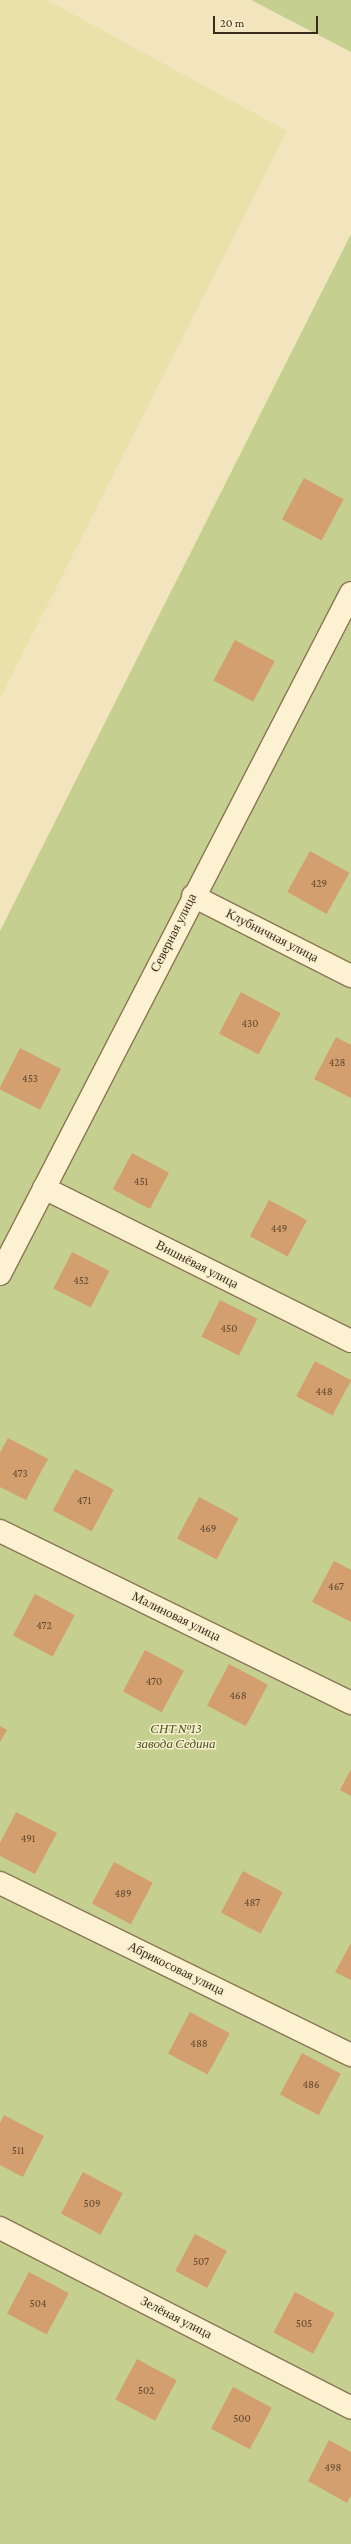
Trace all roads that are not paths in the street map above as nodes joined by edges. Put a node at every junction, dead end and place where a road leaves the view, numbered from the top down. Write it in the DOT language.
graph roads {
  1 [pos="351,593"];
  2 [pos="345,618"];
  3 [pos="193,896"];
  4 [pos="351,976"];
  5 [pos="44,1188"];
  6 [pos="0,1274"];
  7 [pos="351,1341"];
  8 [pos="0,1531"];
  9 [pos="351,1703"];
  10 [pos="0,1883"];
  11 [pos="351,2054"];
  12 [pos="0,2228"];
  13 [pos="351,2408"];
  1 -- 2 [label="street, Северная улица"];
  2 -- 3 [label="street, Северная улица"];
  3 -- 4 [label="street, Клубничная улица"];
  3 -- 5 [label="street, Северная улица"];
  5 -- 6 [label="street, Северная улица"];
  5 -- 7 [label="street, Вишнёвая улица"];
  8 -- 9 [label="street, Малиновая улица"];
  10 -- 11 [label="street, Абрикосовая улица"];
  12 -- 13 [label="street, Зелёная улица"];
}
